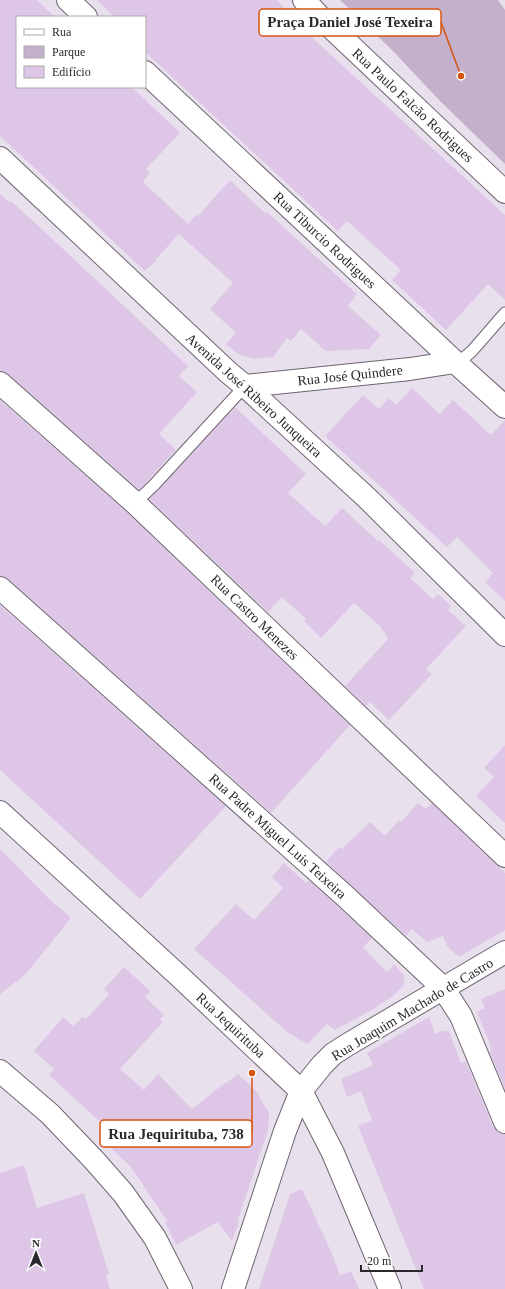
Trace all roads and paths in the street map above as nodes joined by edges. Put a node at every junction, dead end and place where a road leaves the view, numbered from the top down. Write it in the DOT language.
graph roads {
  1 [pos="68,0"];
  2 [pos="304,0"];
  3 [pos="85,16"];
  4 [pos="146,73"];
  5 [pos="0,158"];
  6 [pos="505,192"];
  7 [pos="505,313"];
  8 [pos="456,362"];
  9 [pos="0,383"];
  10 [pos="245,386"];
  11 [pos="505,407"];
  12 [pos="136,503"];
  13 [pos="0,588"];
  14 [pos="505,635"];
  15 [pos="0,812"];
  16 [pos="505,856"];
  17 [pos="505,952"];
  18 [pos="443,988"];
  19 [pos="0,1071"];
  20 [pos="301,1091"];
  21 [pos="505,1122"];
  22 [pos="181,1289"];
  23 [pos="233,1289"];
  24 [pos="390,1289"];
  1 -- 3 [label="street"];
  2 -- 6 [label="street, Rua Paulo Falcão Rodrigues"];
  4 -- 8 [label="street, Rua Tiburcio Rodrigues"];
  5 -- 10 [label="street, Avenida José Ribeiro Junqueira"];
  7 -- 8 [label="lane"];
  8 -- 10 [label="street, Rua José Quindere"];
  8 -- 11 [label="street, Rua Tiburcio Rodrigues"];
  9 -- 12 [label="street, Rua Castro Menezes"];
  10 -- 12 [label="lane"];
  10 -- 14 [label="street, Avenida José Ribeiro Junqueira"];
  12 -- 16 [label="street, Rua Castro Menezes"];
  13 -- 18 [label="street, Rua Padre Miguel Luis Teixeira"];
  15 -- 20 [label="street, Rua Jequirituba"];
  17 -- 18 [label="street, Rua Joaquim Machado de Castro"];
  18 -- 20 [label="street, Rua Joaquim Machado de Castro"];
  18 -- 21 [label="street, Rua Padre Miguel Luis Teixeira"];
  19 -- 22 [label="street"];
  20 -- 23 [label="street, Rua Joaquim Machado de Castro"];
  20 -- 24 [label="street, Rua Jequirituba"];
}
